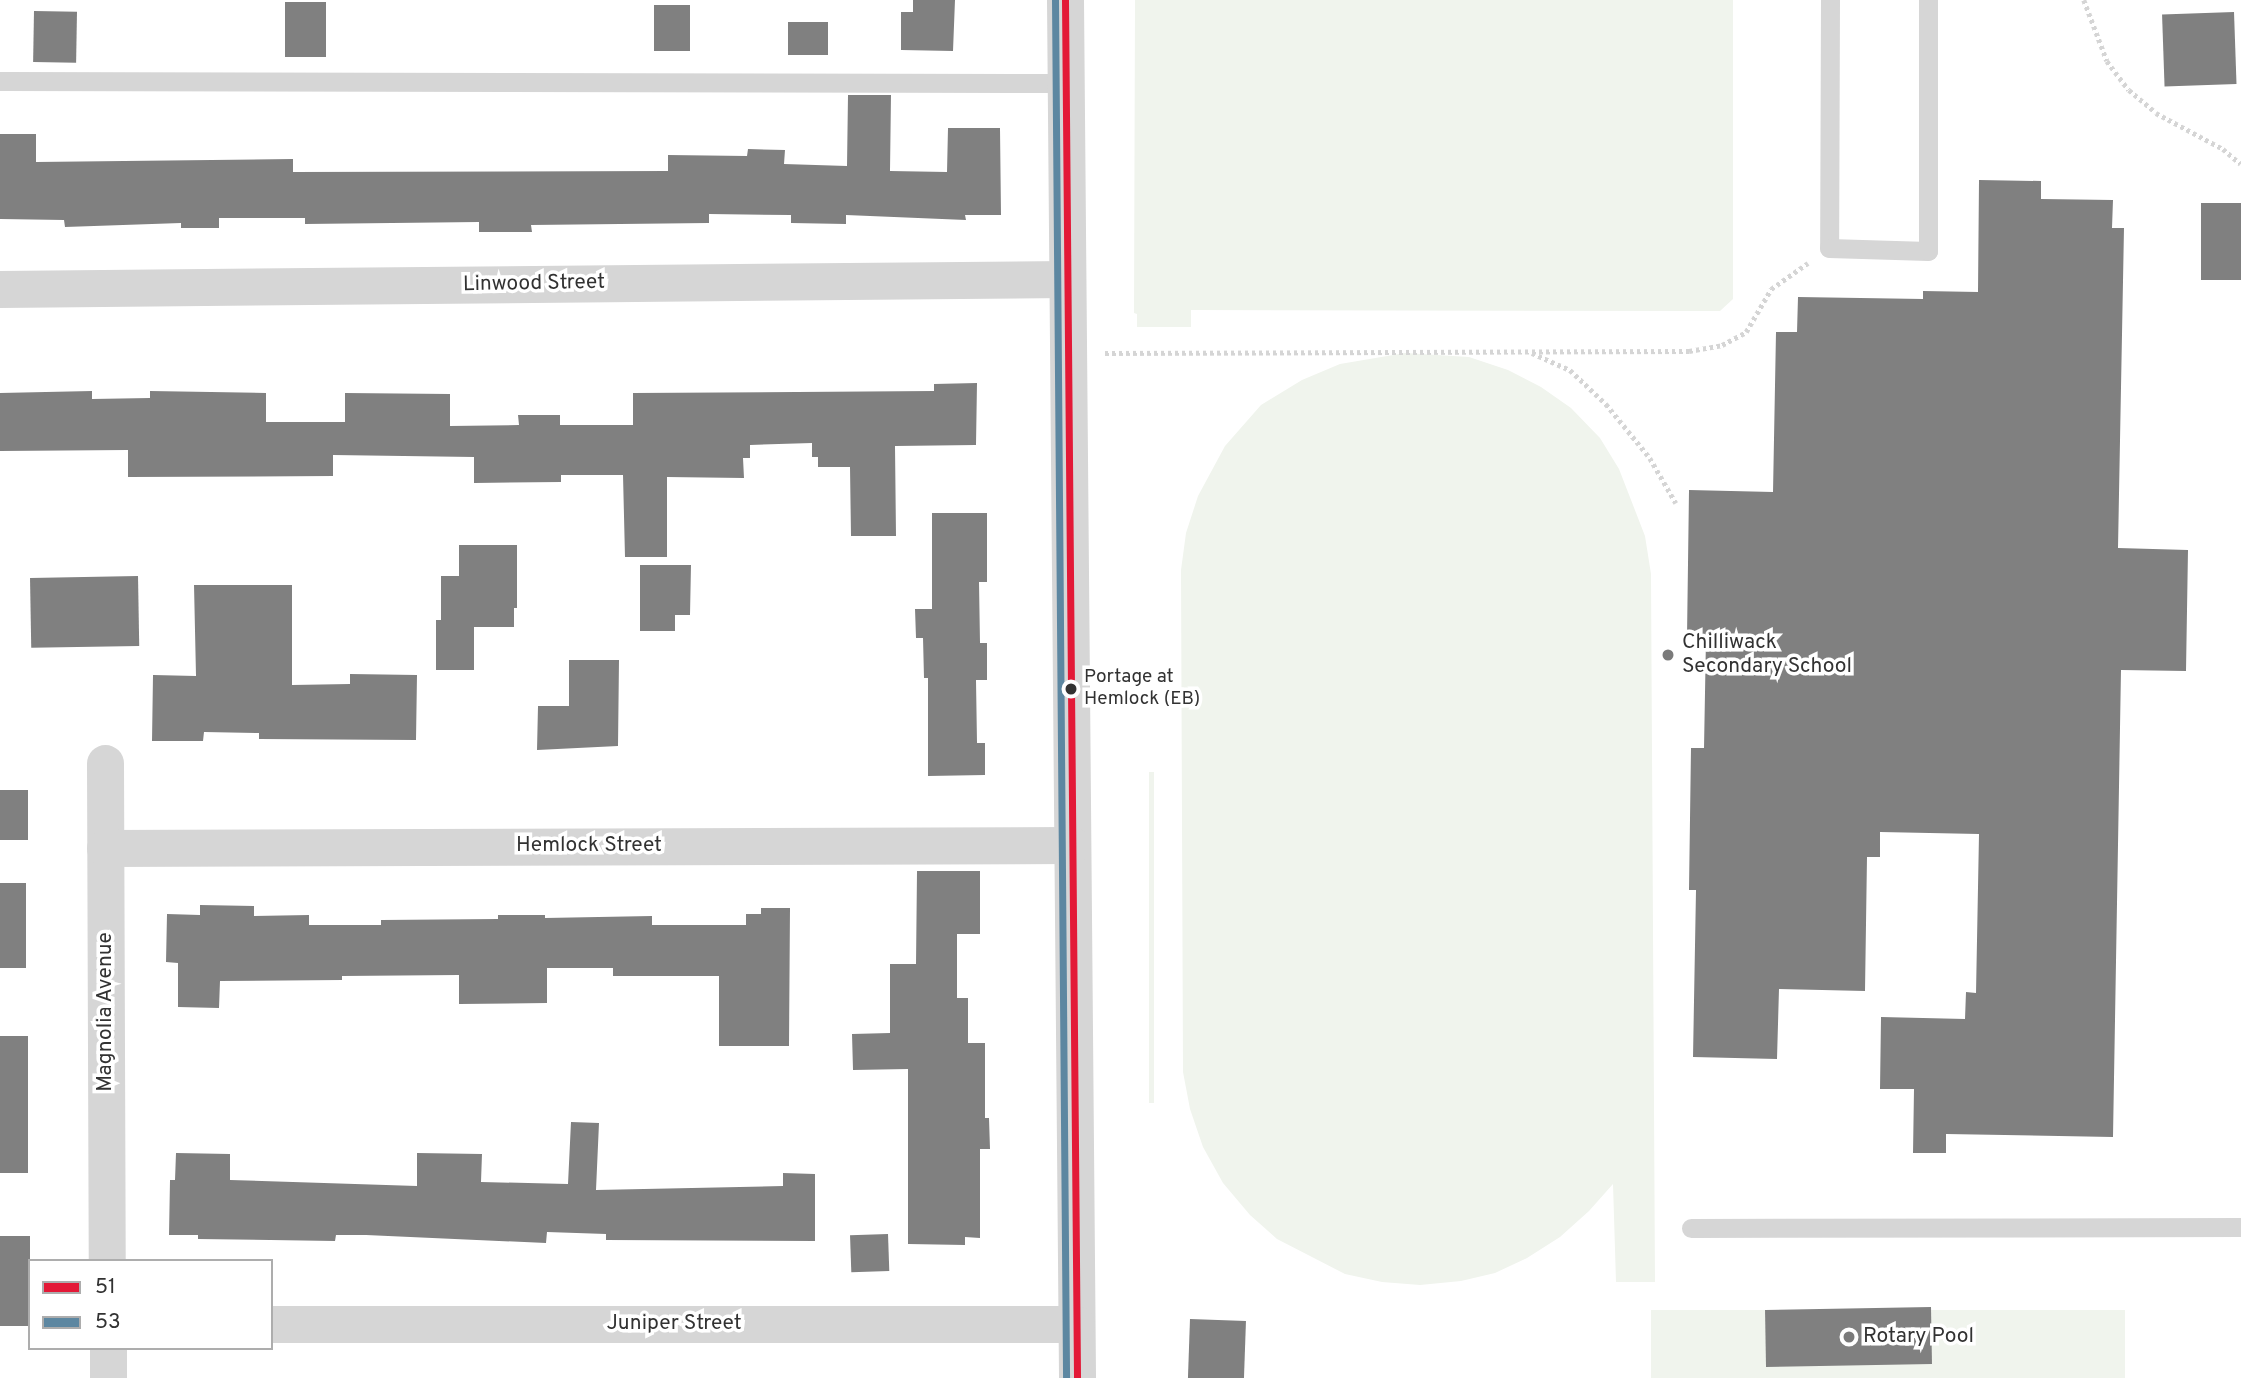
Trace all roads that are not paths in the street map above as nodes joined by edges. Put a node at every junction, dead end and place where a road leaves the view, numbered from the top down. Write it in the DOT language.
graph roads {
  1 [pos="1065,0"];
  2 [pos="1830,0"];
  3 [pos="1928,0"];
  4 [pos="0,81"];
  5 [pos="1065,83"];
  6 [pos="1067,279"];
  7 [pos="0,289"];
  8 [pos="105,763"];
  9 [pos="1072,845"];
  10 [pos="105,848"];
  11 [pos="2241,1227"];
  12 [pos="1692,1228"];
  13 [pos="107,1259"];
  14 [pos="273,1324"];
  15 [pos="1076,1324"];
  16 [pos="108,1350"];
  17 [pos="108,1378"];
  18 [pos="1077,1378"];
  1 -- 5 [label="street"];
  2 -- 3 [label="lane"];
  4 -- 5 [label="lane"];
  5 -- 6 [label="street"];
  6 -- 7 [label="street, Linwood Street"];
  6 -- 9 [label="street"];
  8 -- 10 [label="street, Magnolia Avenue"];
  9 -- 10 [label="street, Hemlock Street"];
  9 -- 15 [label="street"];
  10 -- 13 [label="street, Magnolia Avenue"];
  11 -- 12 [label="lane"];
  14 -- 15 [label="street, Juniper Street"];
  15 -- 18 [label="street"];
  16 -- 17 [label="street"];
}
